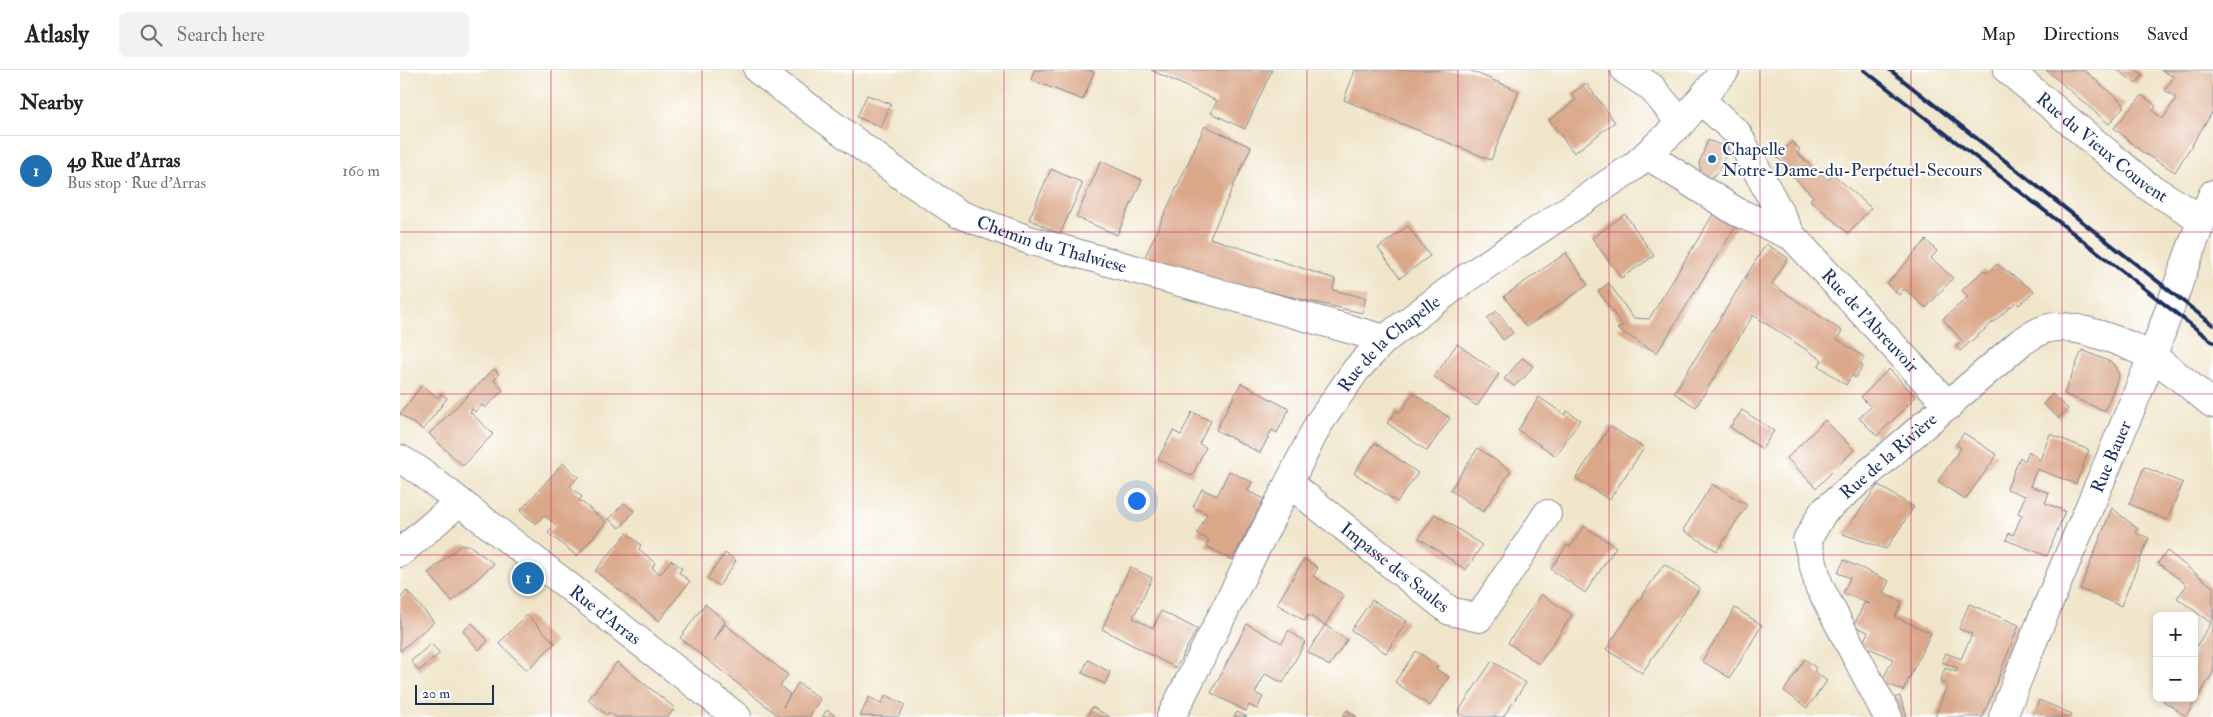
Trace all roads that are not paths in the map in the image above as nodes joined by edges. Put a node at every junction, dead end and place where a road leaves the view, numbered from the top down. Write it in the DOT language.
graph roads {
  1 [pos="758,70"];
  2 [pos="1625,70"];
  3 [pos="1725,70"];
  4 [pos="2008,70"];
  5 [pos="1701,100"];
  6 [pos="1681,122"];
  7 [pos="1647,155"];
  8 [pos="2213,194"];
  9 [pos="2201,219"];
  10 [pos="1792,236"];
  11 [pos="1385,339"];
  12 [pos="2152,357"];
  13 [pos="2213,404"];
  14 [pos="1949,406"];
  15 [pos="400,459"];
  16 [pos="1290,484"];
  17 [pos="459,502"];
  18 [pos="1547,514"];
  19 [pos="400,553"];
  20 [pos="737,717"];
  21 [pos="1170,717"];
  22 [pos="1888,717"];
  23 [pos="2003,717"];
  1 -- 11 [label="street, Chemin du Thalwiese"];
  2 -- 6 [label="street"];
  3 -- 5 [label="street, Rue de la Chapelle"];
  4 -- 9 [label="street, Rue du Vieux Couvent"];
  5 -- 6 [label="street, Rue de la Chapelle"];
  5 -- 10 [label="street, Rue de l'Abreuvoir"];
  6 -- 7 [label="street, Rue de la Chapelle"];
  7 -- 10 [label="street, Rue de l'Abreuvoir"];
  7 -- 11 [label="street, Rue de la Chapelle"];
  8 -- 9 [label="street, Rue Bauer"];
  9 -- 12 [label="street, Rue Bauer"];
  10 -- 14 [label="street, Rue de l'Abreuvoir"];
  11 -- 16 [label="street, Rue de la Chapelle"];
  12 -- 13 [label="street, Rue de la Rivière"];
  12 -- 14 [label="street, Rue de la Rivière"];
  12 -- 23 [label="street, Rue Bauer"];
  14 -- 22 [label="street, Rue de la Rivière"];
  15 -- 17 [label="street, Rue d'Arras"];
  16 -- 18 [label="street, Impasse des Saules"];
  16 -- 21 [label="street, Rue de la Chapelle"];
  17 -- 19 [label="street"];
  17 -- 20 [label="street, Rue d'Arras"];
}
